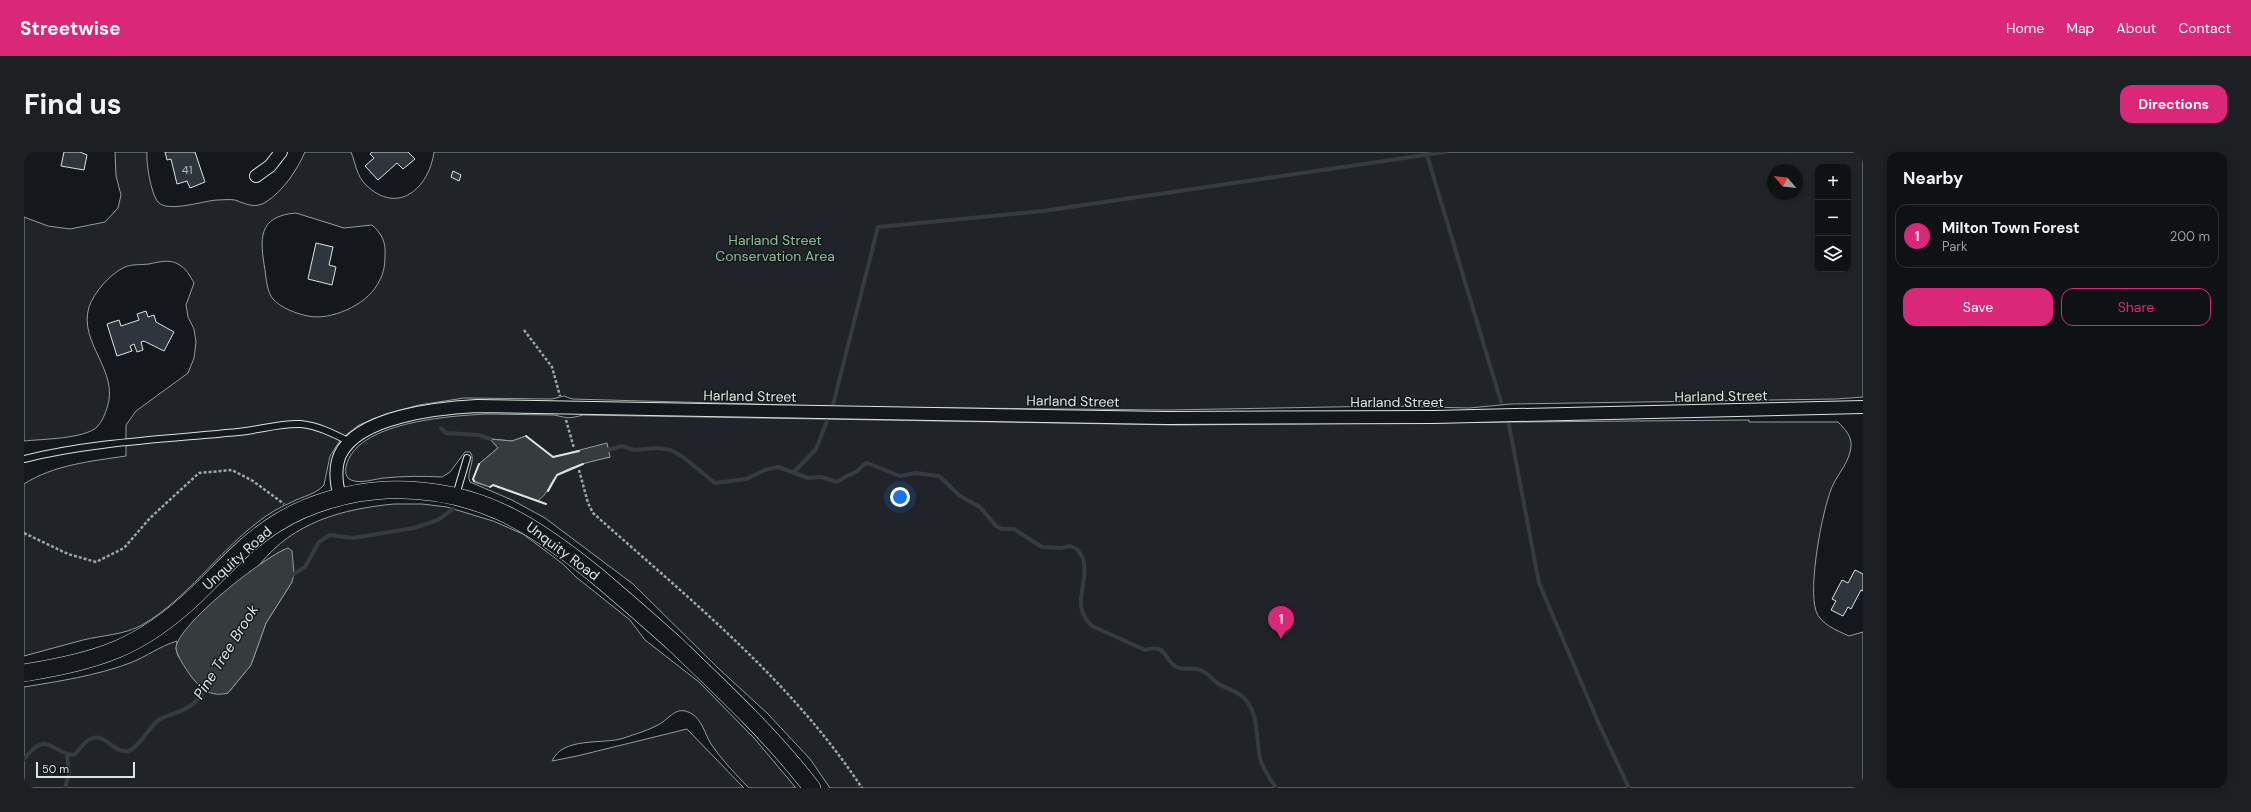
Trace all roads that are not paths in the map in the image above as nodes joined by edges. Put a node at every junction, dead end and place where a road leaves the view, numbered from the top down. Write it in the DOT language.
graph roads {
  1 [pos="281,152"];
  2 [pos="256,176"];
  3 [pos="1863,408"];
  4 [pos="350,442"];
  5 [pos="467,458"];
  6 [pos="24,459"];
  7 [pos="456,495"];
  8 [pos="340,497"];
  9 [pos="24,673"];
  10 [pos="812,788"];
  1 -- 2 [label="street"];
  3 -- 4 [label="street, Harland Street"];
  4 -- 6 [label="lane"];
  4 -- 8 [label="street, Harland Street"];
  5 -- 7 [label="lane"];
  7 -- 8 [label="main road, Unquity Road"];
  7 -- 10 [label="main road, Unquity Road"];
  8 -- 9 [label="main road, Unquity Road"];
}
